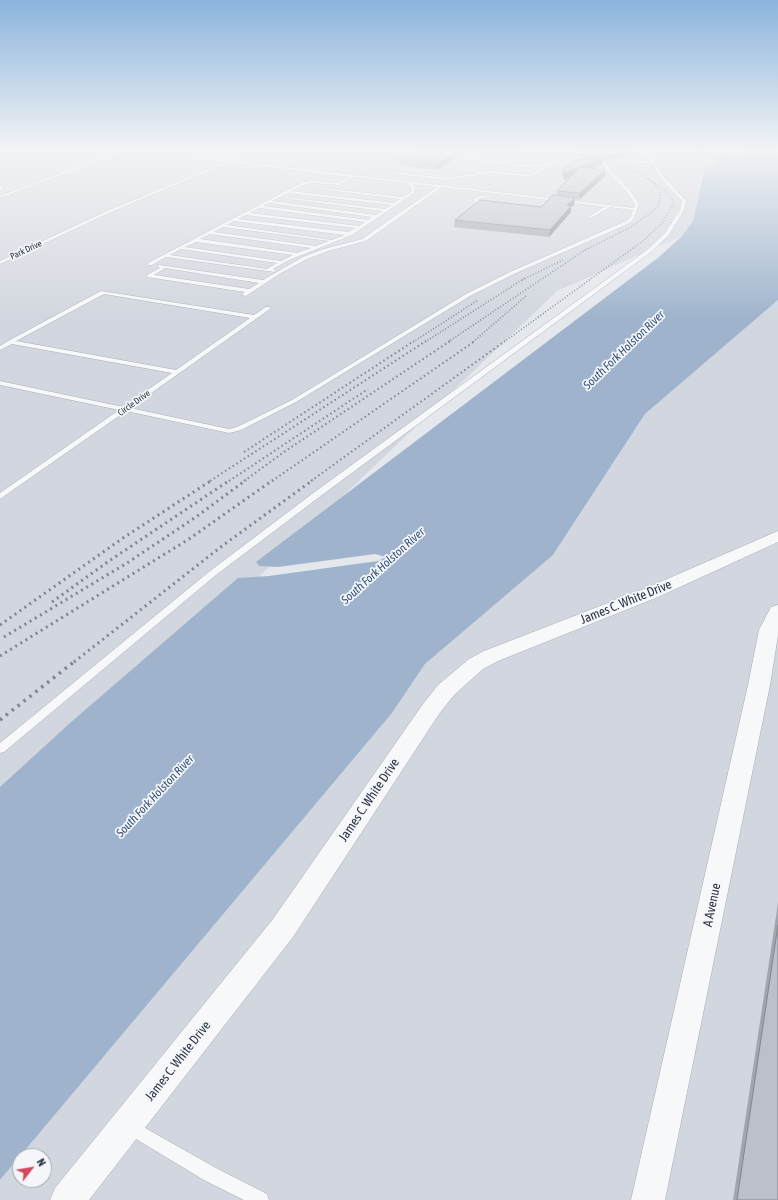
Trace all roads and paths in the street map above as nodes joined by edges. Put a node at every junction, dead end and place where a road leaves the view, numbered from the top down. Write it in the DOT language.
graph roads {
  1 [pos="122,206"];
  2 [pos="299,206"];
  3 [pos="352,206"];
  4 [pos="391,206"];
  5 [pos="412,206"];
  6 [pos="609,206"];
  7 [pos="636,206"];
  8 [pos="684,206"];
  9 [pos="257,207"];
  10 [pos="635,209"];
  11 [pos="386,210"];
  12 [pos="245,214"];
  13 [pos="377,216"];
  14 [pos="591,217"];
  15 [pos="234,220"];
  16 [pos="368,221"];
  17 [pos="222,226"];
  18 [pos="359,228"];
  19 [pos="209,233"];
  20 [pos="350,234"];
  21 [pos="196,240"];
  22 [pos="334,241"];
  23 [pos="315,247"];
  24 [pos="181,248"];
  25 [pos="297,254"];
  26 [pos="166,256"];
  27 [pos="281,262"];
  28 [pos="0,263"];
  29 [pos="164,266"];
  30 [pos="268,270"];
  31 [pos="279,272"];
  32 [pos="264,282"];
  33 [pos="250,291"];
  34 [pos="244,295"];
  35 [pos="268,308"];
  36 [pos="256,317"];
  37 [pos="10,342"];
  38 [pos="1,346"];
  39 [pos="177,372"];
  40 [pos="0,383"];
  41 [pos="126,409"];
  42 [pos="0,497"];
  43 [pos="778,536"];
  44 [pos="778,612"];
  45 [pos="0,749"];
  46 [pos="127,1126"];
  47 [pos="67,1200"];
  48 [pos="261,1200"];
  49 [pos="648,1200"];
  1 -- 28 [label="lane, Park Drive"];
  2 -- 13 [label="lane"];
  3 -- 11 [label="lane"];
  4 -- 11 [label="lane"];
  5 -- 31 [label="lane"];
  6 -- 10 [label="lane"];
  6 -- 14 [label="lane"];
  7 -- 10 [label="lane"];
  8 -- 45 [label="lane"];
  9 -- 12 [label="lane"];
  9 -- 16 [label="lane"];
  10 -- 41 [label="lane"];
  11 -- 13 [label="lane"];
  12 -- 15 [label="lane"];
  12 -- 18 [label="lane"];
  13 -- 16 [label="lane"];
  15 -- 17 [label="lane"];
  15 -- 20 [label="lane"];
  16 -- 18 [label="lane"];
  17 -- 19 [label="lane"];
  17 -- 22 [label="lane"];
  18 -- 20 [label="lane"];
  19 -- 21 [label="lane"];
  19 -- 23 [label="lane"];
  20 -- 22 [label="lane"];
  21 -- 24 [label="lane"];
  21 -- 25 [label="lane"];
  22 -- 23 [label="lane"];
  23 -- 25 [label="lane"];
  24 -- 26 [label="lane"];
  24 -- 27 [label="lane"];
  25 -- 27 [label="lane"];
  26 -- 29 [label="lane"];
  26 -- 30 [label="lane"];
  27 -- 30 [label="lane"];
  29 -- 32 [label="lane"];
  29 -- 33 [label="lane"];
  30 -- 31 [label="lane"];
  31 -- 32 [label="lane"];
  32 -- 33 [label="lane"];
  33 -- 34 [label="lane"];
  35 -- 36 [label="lane, Circle Drive"];
  36 -- 37 [label="lane"];
  36 -- 39 [label="lane, Circle Drive"];
  37 -- 38 [label="lane"];
  37 -- 39 [label="lane"];
  39 -- 41 [label="lane, Circle Drive"];
  40 -- 41 [label="lane"];
  41 -- 42 [label="lane, Circle Drive"];
  43 -- 46 [label="street, James C. White Drive"];
  44 -- 49 [label="street, A Avenue"];
  46 -- 47 [label="street, James C. White Drive"];
  46 -- 48 [label="lane"];
}
